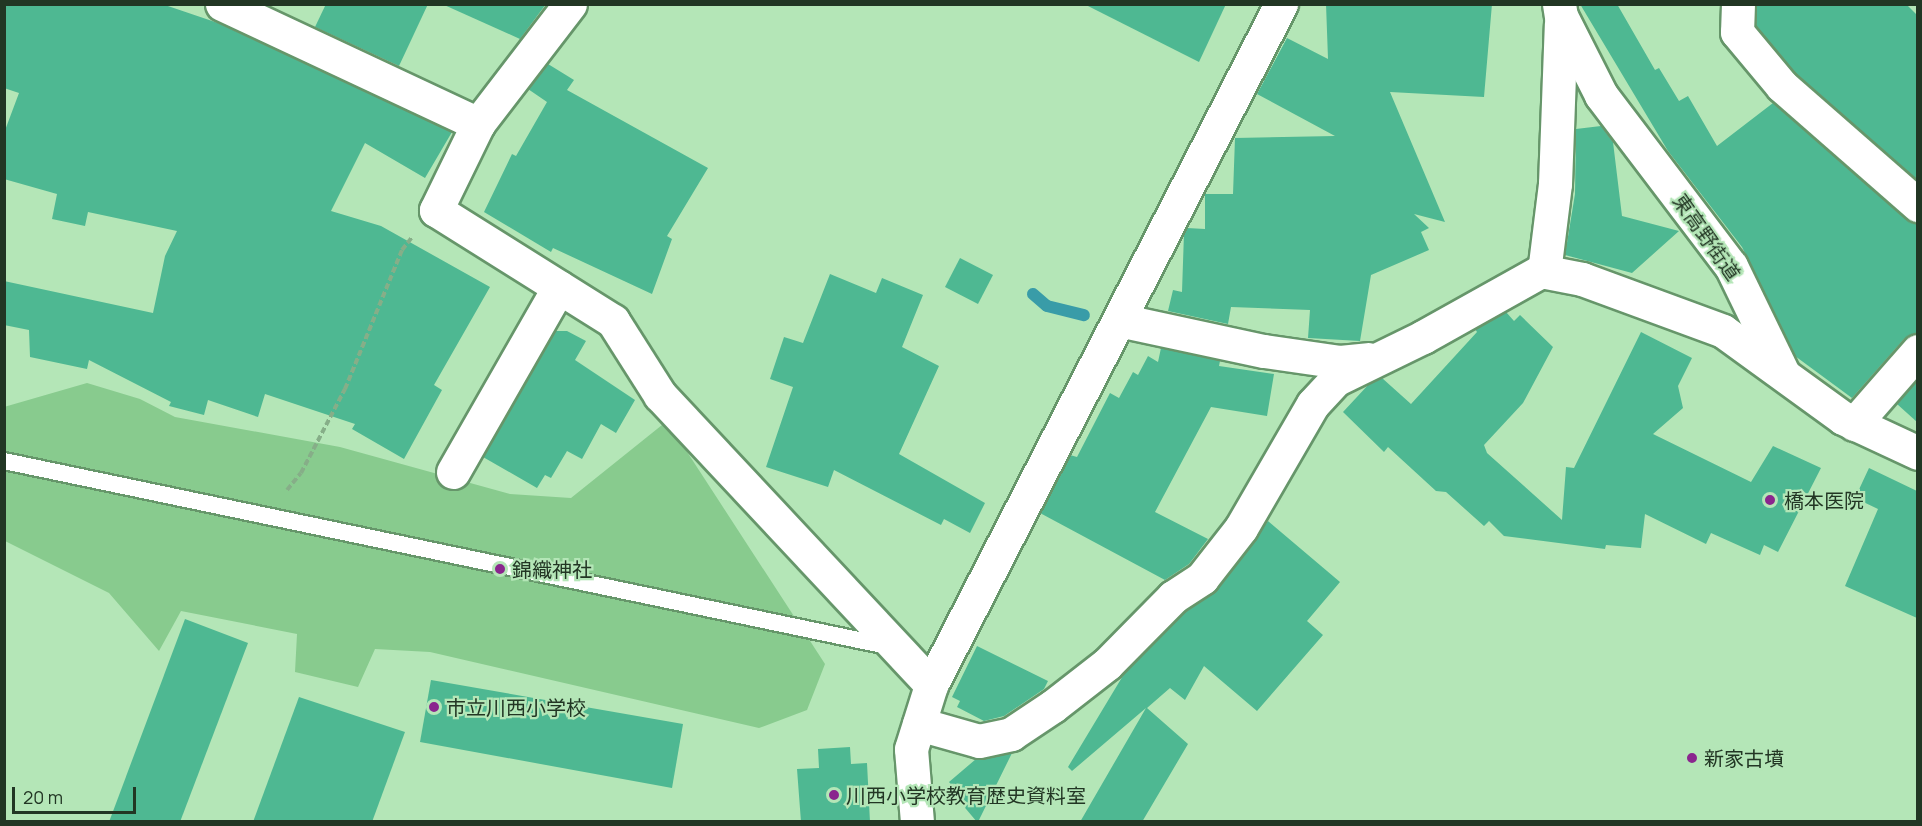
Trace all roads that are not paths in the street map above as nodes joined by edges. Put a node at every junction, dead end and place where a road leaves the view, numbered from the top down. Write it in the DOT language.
graph roads {
  1 [pos="222,4"];
  2 [pos="570,4"];
  3 [pos="1281,4"];
  4 [pos="1738,4"];
  5 [pos="1560,10"];
  6 [pos="478,124"];
  7 [pos="1917,205"];
  8 [pos="1544,272"];
  9 [pos="559,287"];
  10 [pos="1119,320"];
  11 [pos="1917,351"];
  12 [pos="1381,358"];
  13 [pos="1783,372"];
  14 [pos="1854,424"];
  15 [pos="1917,453"];
  16 [pos="4,461"];
  17 [pos="453,472"];
  18 [pos="896,648"];
  19 [pos="931,685"];
  20 [pos="919,724"];
  21 [pos="917,822"];
  1 -- 6 [label="street"];
  2 -- 6 [label="street"];
  3 -- 10 [label="street"];
  4 -- 7 [label="street"];
  5 -- 8 [label="street"];
  5 -- 13 [label="street, 東高野街道"];
  6 -- 9 [label="street"];
  8 -- 12 [label="street"];
  8 -- 13 [label="street"];
  9 -- 17 [label="street"];
  9 -- 18 [label="street"];
  10 -- 12 [label="street"];
  10 -- 19 [label="street"];
  11 -- 14 [label="street"];
  12 -- 20 [label="street"];
  13 -- 14 [label="street, 東高野街道"];
  14 -- 15 [label="street, 東高野街道"];
  16 -- 18 [label="lane"];
  18 -- 19 [label="street"];
  19 -- 20 [label="street"];
  20 -- 21 [label="street"];
}
